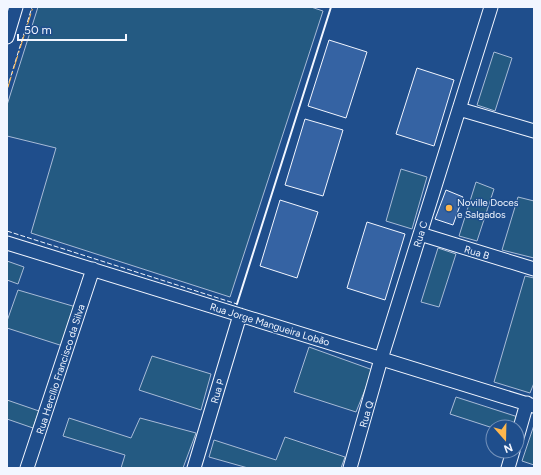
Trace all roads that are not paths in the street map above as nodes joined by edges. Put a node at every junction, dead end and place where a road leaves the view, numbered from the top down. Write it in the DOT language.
graph roads {
  1 [pos="16,7"];
  2 [pos="491,7"];
  3 [pos="7,37"];
  4 [pos="459,109"];
  5 [pos="534,131"];
  6 [pos="420,234"];
  7 [pos="7,243"];
  8 [pos="92,269"];
  9 [pos="534,269"];
  10 [pos="240,315"];
  11 [pos="382,359"];
  12 [pos="531,404"];
  13 [pos="525,419"];
  14 [pos="27,468"];
  15 [pos="194,468"];
  16 [pos="350,468"];
  1 -- 3 [label="street"];
  2 -- 4 [label="street, Rua C"];
  4 -- 5 [label="street"];
  4 -- 6 [label="street, Rua C"];
  6 -- 9 [label="street, Rua B"];
  6 -- 11 [label="street, Rua C"];
  7 -- 8 [label="street, Rua Jorge Mangueira Lobão"];
  8 -- 10 [label="street, Rua Jorge Mangueira Lobão"];
  8 -- 14 [label="street, Rua Hercílio Francisco da Silva"];
  10 -- 11 [label="street, Rua Jorge Mangueira Lobão"];
  10 -- 15 [label="street, Rua P"];
  11 -- 12 [label="street, Rua Jorge Mangueira Lobão"];
  11 -- 16 [label="street, Rua Q"];
  12 -- 13 [label="street"];
}
